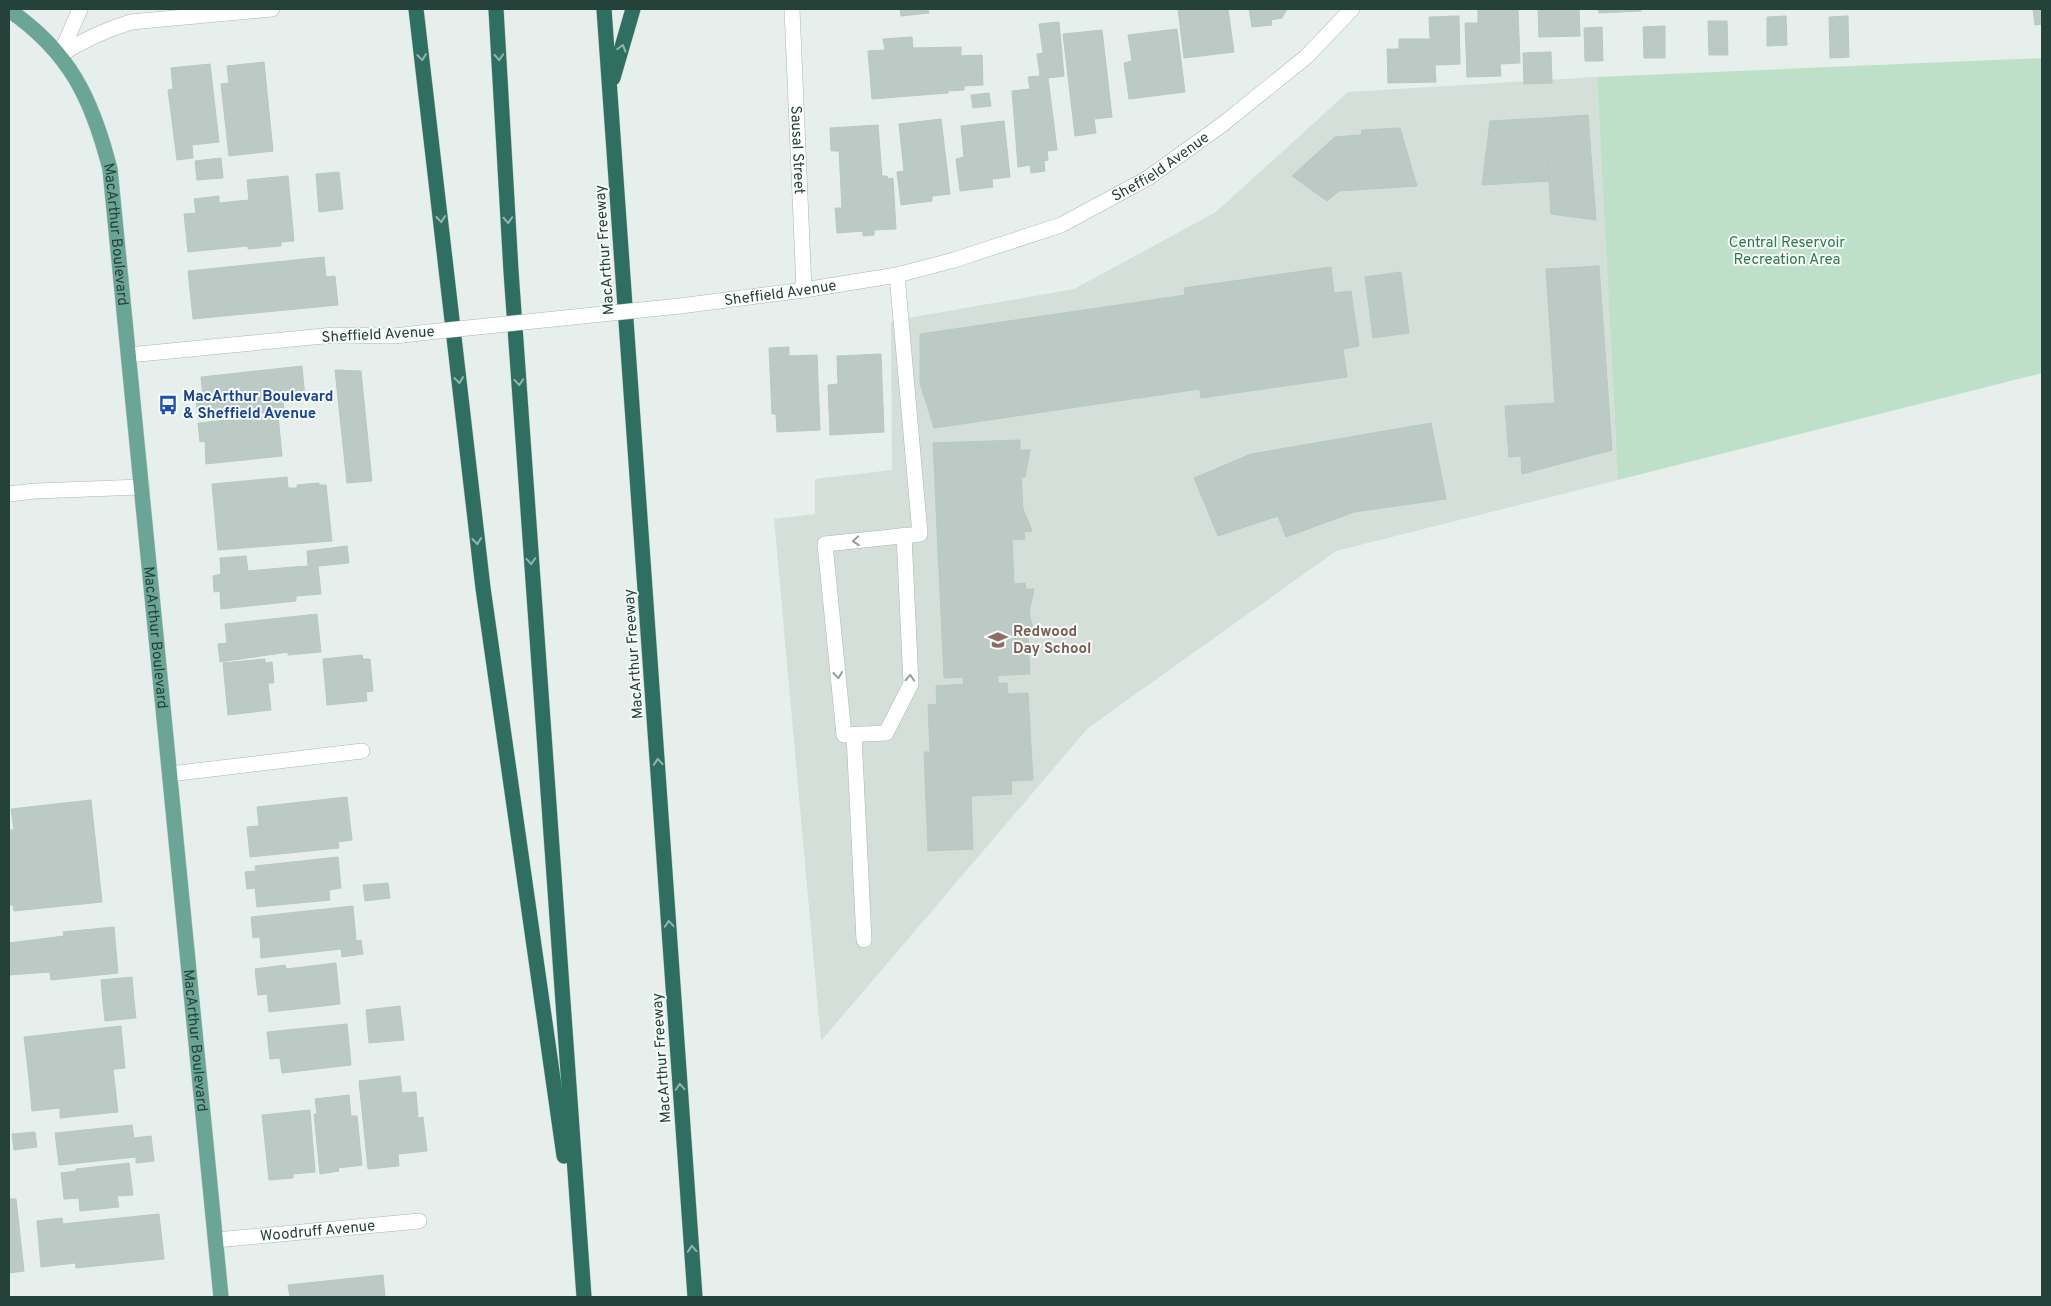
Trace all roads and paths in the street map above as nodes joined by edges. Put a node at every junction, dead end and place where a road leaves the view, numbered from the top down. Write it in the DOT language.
graph roads {
  1 [pos="80,9"];
  2 [pos="272,9"];
  3 [pos="416,9"];
  4 [pos="496,9"];
  5 [pos="604,9"];
  6 [pos="633,9"];
  7 [pos="792,9"];
  8 [pos="1352,9"];
  9 [pos="9,10"];
  10 [pos="60,55"];
  11 [pos="610,86"];
  12 [pos="897,274"];
  13 [pos="804,290"];
  14 [pos="129,355"];
  15 [pos="142,487"];
  16 [pos="9,494"];
  17 [pos="904,535"];
  18 [pos="854,735"];
  19 [pos="362,751"];
  20 [pos="170,774"];
  21 [pos="864,940"];
  22 [pos="419,1221"];
  23 [pos="216,1240"];
  24 [pos="582,1282"];
  25 [pos="221,1297"];
  26 [pos="584,1297"];
  27 [pos="695,1297"];
  1 -- 10 [label="street"];
  2 -- 10 [label="street"];
  3 -- 24 [label="highway, one-way"];
  4 -- 24 [label="highway, one-way"];
  5 -- 11 [label="highway, MacArthur Freeway"];
  11 -- 6 [label="highway, one-way"];
  7 -- 13 [label="street, Sausal Street"];
  8 -- 12 [label="street, Sheffield Avenue"];
  9 -- 10 [label="main road, MacArthur Boulevard"];
  10 -- 14 [label="main road, MacArthur Boulevard"];
  27 -- 11 [label="highway, MacArthur Freeway, one-way"];
  12 -- 13 [label="street, Sheffield Avenue"];
  12 -- 17 [label="street"];
  13 -- 14 [label="street, Sheffield Avenue, bridge"];
  14 -- 15 [label="main road, MacArthur Boulevard"];
  15 -- 16 [label="street"];
  15 -- 20 [label="main road, MacArthur Boulevard"];
  18 -- 17 [label="street, one-way"];
  17 -- 18 [label="street, one-way"];
  18 -- 21 [label="street"];
  19 -- 20 [label="street"];
  20 -- 23 [label="main road, MacArthur Boulevard"];
  22 -- 23 [label="street, Woodruff Avenue"];
  23 -- 25 [label="main road, MacArthur Boulevard"];
  24 -- 26 [label="highway"];
}
